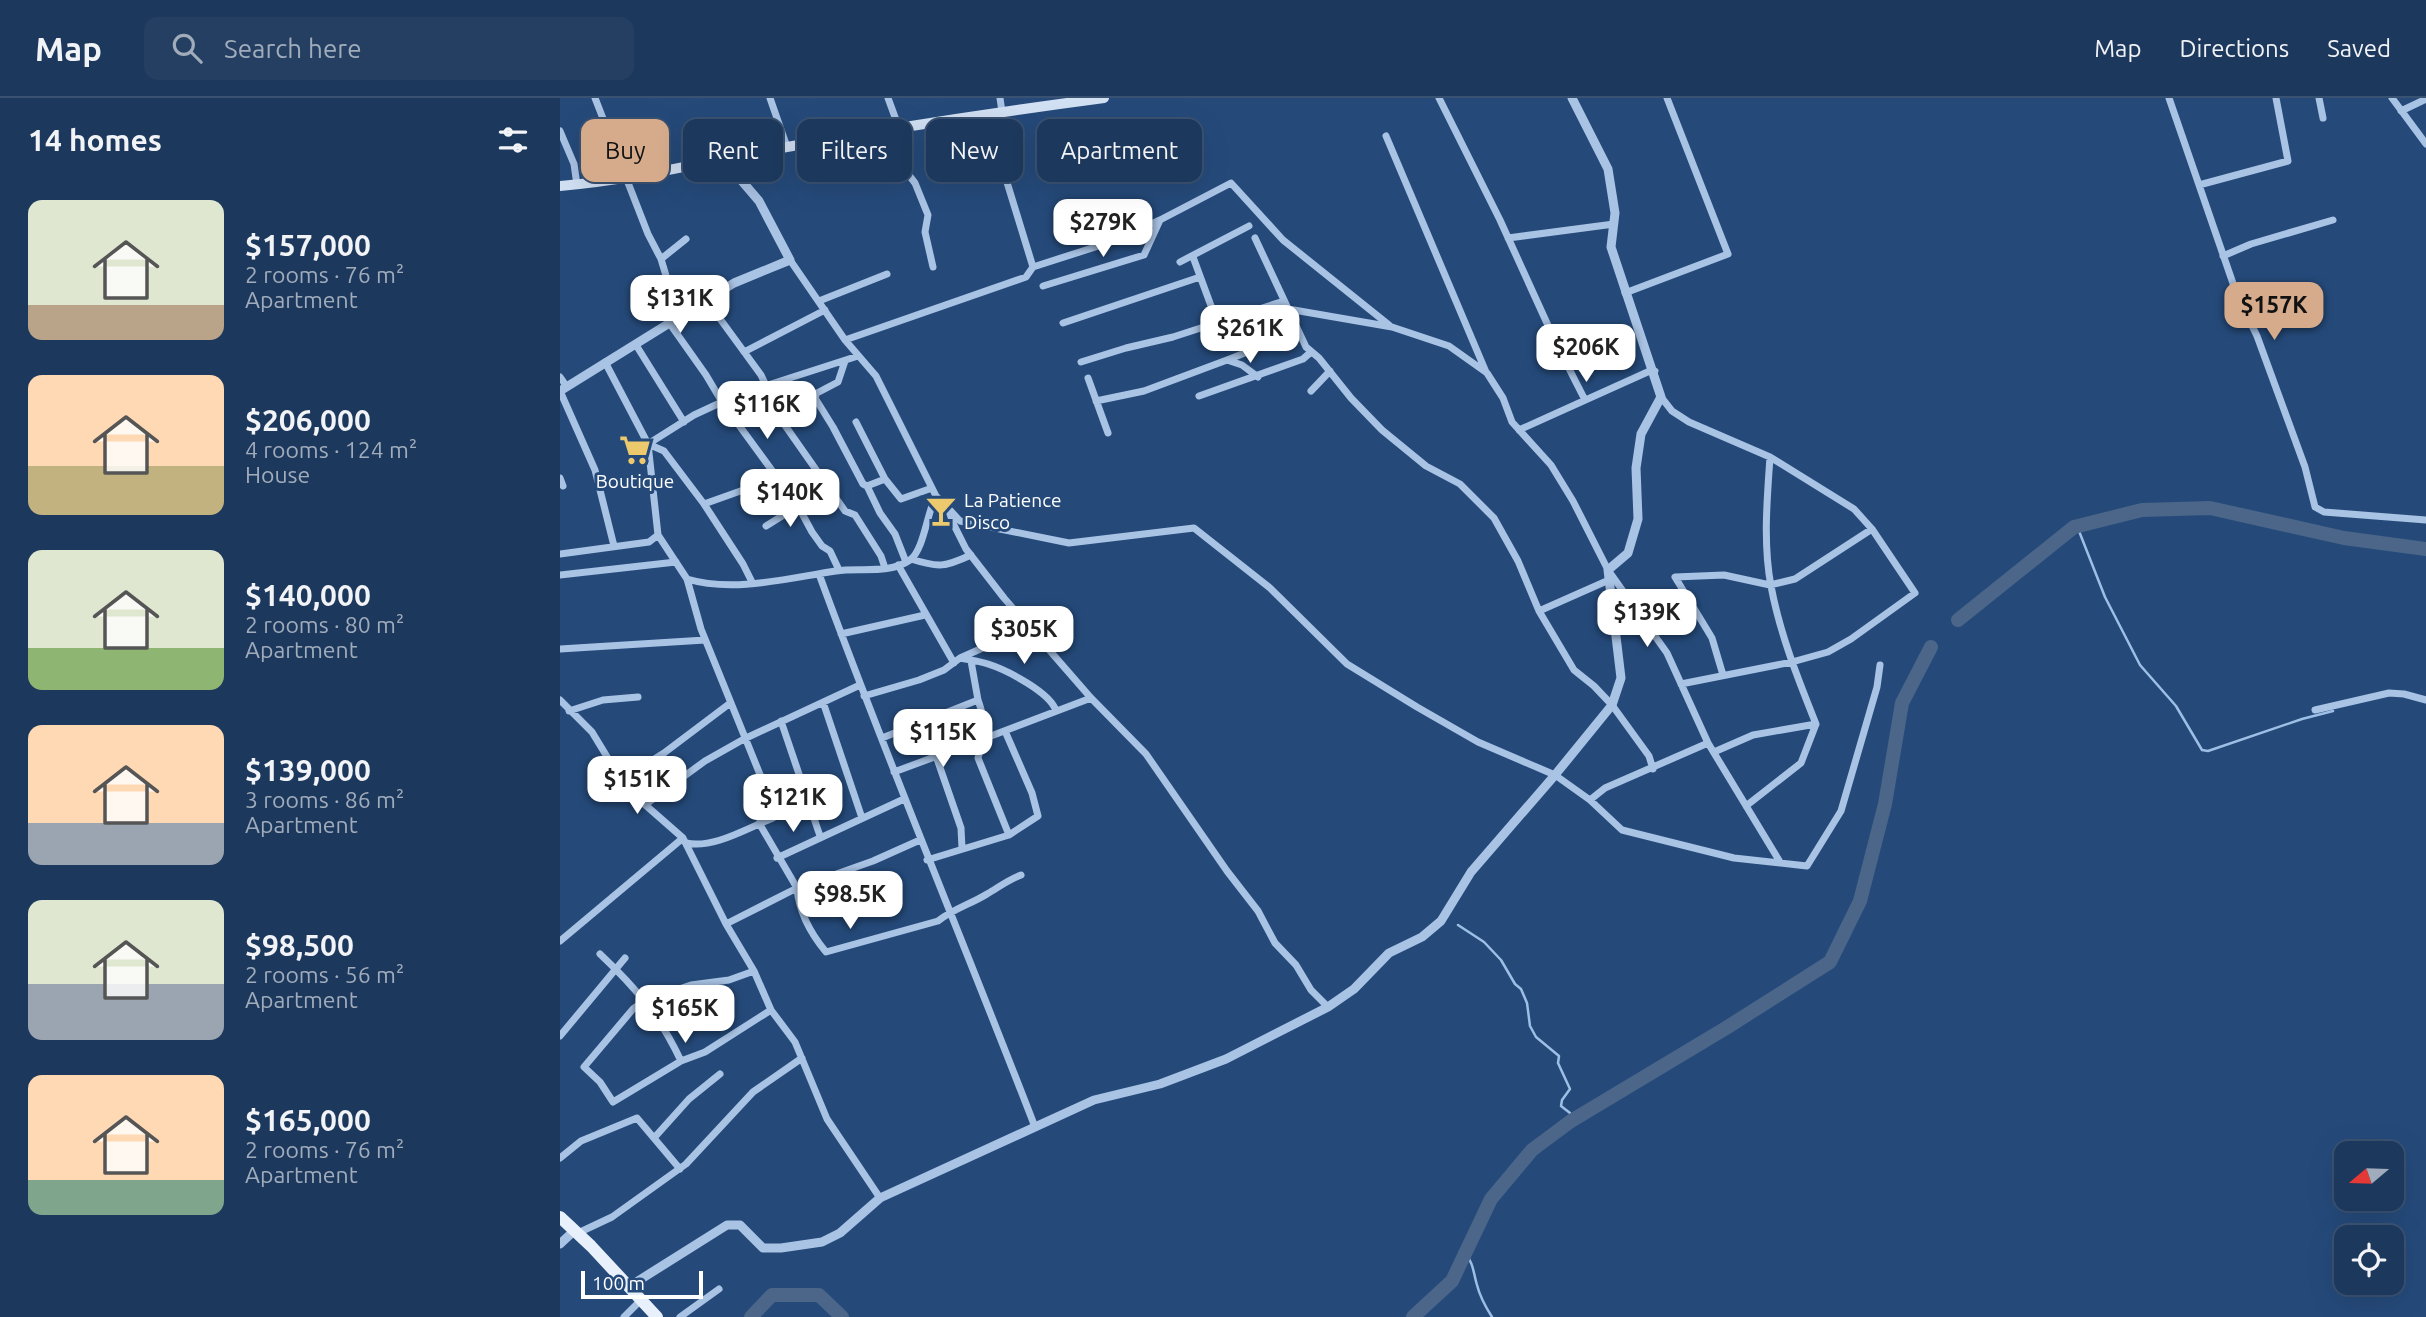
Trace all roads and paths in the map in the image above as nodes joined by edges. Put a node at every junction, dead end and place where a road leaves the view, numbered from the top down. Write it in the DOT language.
graph roads {
  1 [pos="595,98"];
  2 [pos="770,98"];
  3 [pos="888,98"];
  4 [pos="1000,98"];
  5 [pos="1104,98"];
  6 [pos="1438,98"];
  7 [pos="1572,98"];
  8 [pos="1667,98"];
  9 [pos="2169,98"];
  10 [pos="2276,98"];
  11 [pos="2319,98"];
  12 [pos="2392,98"];
  13 [pos="2426,99"];
  14 [pos="2401,111"];
  15 [pos="1002,112"];
  16 [pos="986,114"];
  17 [pos="2323,118"];
  18 [pos="603,119"];
  19 [pos="896,119"];
  20 [pos="912,126"];
  21 [pos="560,131"];
  22 [pos="1386,136"];
  23 [pos="2426,144"];
  24 [pos="797,145"];
  25 [pos="786,147"];
  26 [pos="783,148"];
  27 [pos="912,179"];
  28 [pos="598,182"];
  29 [pos="628,182"];
  30 [pos="742,182"];
  31 [pos="577,185"];
  32 [pos="2199,185"];
  33 [pos="560,186"];
  34 [pos="1160,220"];
  35 [pos="2333,220"];
  36 [pos="1614,224"];
  37 [pos="1249,226"];
  38 [pos="1255,238"];
  39 [pos="1508,238"];
  40 [pos="686,239"];
  41 [pos="2224,256"];
  42 [pos="1192,257"];
  43 [pos="662,259"];
  44 [pos="790,260"];
  45 [pos="1180,262"];
  46 [pos="933,267"];
  47 [pos="1033,267"];
  48 [pos="887,274"];
  49 [pos="1200,277"];
  50 [pos="1043,286"];
  51 [pos="1625,293"];
  52 [pos="707,301"];
  53 [pos="819,301"];
  54 [pos="1286,305"];
  55 [pos="825,310"];
  56 [pos="682,317"];
  57 [pos="1217,322"];
  58 [pos="1063,323"];
  59 [pos="670,324"];
  60 [pos="1392,327"];
  61 [pos="1298,332"];
  62 [pos="845,340"];
  63 [pos="636,345"];
  64 [pos="744,352"];
  65 [pos="1311,352"];
  66 [pos="858,356"];
  67 [pos="1227,360"];
  68 [pos="845,361"];
  69 [pos="605,362"];
  70 [pos="1081,362"];
  71 [pos="1330,371"];
  72 [pos="1654,371"];
  73 [pos="1487,373"];
  74 [pos="560,377"];
  75 [pos="1258,377"];
  76 [pos="1088,379"];
  77 [pos="765,386"];
  78 [pos="562,390"];
  79 [pos="1311,391"];
  80 [pos="1199,396"];
  81 [pos="1661,397"];
  82 [pos="1585,400"];
  83 [pos="1096,401"];
  84 [pos="723,404"];
  85 [pos="684,422"];
  86 [pos="856,422"];
  87 [pos="1519,430"];
  88 [pos="1108,433"];
  89 [pos="649,444"];
  90 [pos="1770,457"];
  91 [pos="560,478"];
  92 [pos="777,478"];
  93 [pos="885,479"];
  94 [pos="563,486"];
  95 [pos="867,486"];
  96 [pos="932,488"];
  97 [pos="936,496"];
  98 [pos="704,504"];
  99 [pos="797,506"];
  100 [pos="948,509"];
  101 [pos="2426,520"];
  102 [pos="766,526"];
  103 [pos="1872,529"];
  104 [pos="658,535"];
  105 [pos="614,546"];
  106 [pos="560,554"];
  107 [pos="971,555"];
  108 [pos="676,562"];
  109 [pos="905,562"];
  110 [pos="885,568"];
  111 [pos="839,570"];
  112 [pos="819,574"];
  113 [pos="560,575"];
  114 [pos="1608,575"];
  115 [pos="687,579"];
  116 [pos="752,582"];
  117 [pos="1770,585"];
  118 [pos="1539,611"];
  119 [pos="925,615"];
  120 [pos="1033,632"];
  121 [pos="841,634"];
  122 [pos="705,640"];
  123 [pos="560,649"];
  124 [pos="957,660"];
  125 [pos="971,661"];
  126 [pos="1792,662"];
  127 [pos="1880,666"];
  128 [pos="1723,675"];
  129 [pos="1681,684"];
  130 [pos="860,685"];
  131 [pos="864,696"];
  132 [pos="638,697"];
  133 [pos="1091,698"];
  134 [pos="2426,699"];
  135 [pos="560,700"];
  136 [pos="978,700"];
  137 [pos="823,702"];
  138 [pos="729,705"];
  139 [pos="1612,705"];
  140 [pos="2315,710"];
  141 [pos="569,711"];
  142 [pos="1056,711"];
  143 [pos="782,721"];
  144 [pos="1816,724"];
  145 [pos="1005,731"];
  146 [pos="744,738"];
  147 [pos="882,738"];
  148 [pos="983,739"];
  149 [pos="1708,743"];
  150 [pos="1714,752"];
  151 [pos="936,757"];
  152 [pos="1653,769"];
  153 [pos="894,772"];
  154 [pos="1555,775"];
  155 [pos="621,780"];
  156 [pos="904,799"];
  157 [pos="1590,800"];
  158 [pos="645,805"];
  159 [pos="1746,806"];
  160 [pos="863,818"];
  161 [pos="759,824"];
  162 [pos="1009,835"];
  163 [pos="820,836"];
  164 [pos="920,840"];
  165 [pos="685,841"];
  166 [pos="962,848"];
  167 [pos="777,858"];
  168 [pos="928,860"];
  169 [pos="1780,862"];
  170 [pos="1021,875"];
  171 [pos="797,888"];
  172 [pos="950,912"];
  173 [pos="726,925"];
  174 [pos="560,941"];
  175 [pos="600,954"];
  176 [pos="625,958"];
  177 [pos="616,969"];
  178 [pos="754,971"];
  179 [pos="707,983"];
  180 [pos="646,1000"];
  181 [pos="1328,1007"];
  182 [pos="771,1010"];
  183 [pos="712,1011"];
  184 [pos="560,1036"];
  185 [pos="802,1058"];
  186 [pos="681,1061"];
  187 [pos="720,1074"];
  188 [pos="1035,1127"];
  189 [pos="654,1138"];
  190 [pos="560,1157"];
  191 [pos="680,1168"];
  192 [pos="880,1198"];
  193 [pos="560,1217"];
  194 [pos="576,1232"];
  195 [pos="560,1244"];
  196 [pos="630,1286"];
  197 [pos="719,1289"];
  198 [pos="641,1300"];
  199 [pos="624,1317"];
  200 [pos="657,1317"];
  201 [pos="680,1317"];
  1 -- 18 [label="street"];
  2 -- 25 [label="street"];
  3 -- 19 [label="street"];
  4 -- 15 [label="street"];
  5 -- 15 [label="main road"];
  6 -- 39 [label="street"];
  7 -- 36 [label="street"];
  8 -- 51 [label="street"];
  9 -- 32 [label="street"];
  10 -- 32 [label="street"];
  11 -- 17 [label="street"];
  12 -- 14 [label="street"];
  13 -- 14 [label="street"];
  14 -- 23 [label="street"];
  15 -- 16 [label="main road"];
  16 -- 20 [label="main road"];
  16 -- 47 [label="street"];
  21 -- 31 [label="street"];
  22 -- 73 [label="street"];
  24 -- 25 [label="main road"];
  25 -- 26 [label="main road"];
  27 -- 46 [label="street"];
  28 -- 31 [label="main road"];
  29 -- 43 [label="street"];
  30 -- 44 [label="street"];
  31 -- 33 [label="main road"];
  32 -- 41 [label="street"];
  34 -- 47 [label="street"];
  34 -- 50 [label="street"];
  34 -- 60 [label="street"];
  35 -- 41 [label="street"];
  36 -- 39 [label="street"];
  36 -- 51 [label="street"];
  37 -- 42 [label="street"];
  38 -- 54 [label="street"];
  39 -- 82 [label="street"];
  40 -- 43 [label="street"];
  41 -- 101 [label="street"];
  42 -- 45 [label="street"];
  42 -- 49 [label="street"];
  43 -- 56 [label="street"];
  44 -- 52 [label="street"];
  44 -- 53 [label="street"];
  47 -- 62 [label="street"];
  48 -- 53 [label="street"];
  49 -- 57 [label="street"];
  49 -- 58 [label="street"];
  51 -- 72 [label="street"];
  52 -- 56 [label="street"];
  52 -- 64 [label="street"];
  53 -- 55 [label="street"];
  54 -- 57 [label="street"];
  54 -- 60 [label="street"];
  54 -- 61 [label="street"];
  55 -- 62 [label="street"];
  55 -- 64 [label="street"];
  56 -- 59 [label="street"];
  57 -- 70 [label="street"];
  59 -- 63 [label="street"];
  59 -- 84 [label="street"];
  60 -- 73 [label="street"];
  61 -- 65 [label="street"];
  61 -- 67 [label="street"];
  62 -- 66 [label="street"];
  63 -- 69 [label="street"];
  63 -- 85 [label="street"];
  64 -- 77 [label="street"];
  65 -- 71 [label="street"];
  65 -- 75 [label="street"];
  66 -- 68 [label="street"];
  66 -- 96 [label="street"];
  67 -- 75 [label="street"];
  67 -- 83 [label="street"];
  68 -- 77 [label="street"];
  68 -- 95 [label="street"];
  69 -- 78 [label="street"];
  69 -- 89 [label="street"];
  71 -- 79 [label="street"];
  71 -- 118 [label="street"];
  72 -- 81 [label="street"];
  72 -- 82 [label="street"];
  73 -- 87 [label="street"];
  74 -- 78 [label="street"];
  75 -- 80 [label="street"];
  76 -- 83 [label="street"];
  77 -- 84 [label="street"];
  77 -- 110 [label="street"];
  78 -- 105 [label="street"];
  81 -- 90 [label="street"];
  81 -- 114 [label="street"];
  82 -- 87 [label="street"];
  83 -- 88 [label="street"];
  84 -- 85 [label="street"];
  84 -- 92 [label="street"];
  85 -- 89 [label="street"];
  86 -- 93 [label="street"];
  87 -- 114 [label="street"];
  89 -- 98 [label="street"];
  89 -- 104 [label="street"];
  90 -- 103 [label="street"];
  90 -- 117 [label="street"];
  91 -- 94 [label="street"];
  92 -- 98 [label="street"];
  92 -- 99 [label="street"];
  93 -- 95 [label="street"];
  93 -- 96 [label="street"];
  95 -- 109 [label="street"];
  96 -- 97 [label="street"];
  97 -- 100 [label="street"];
  97 -- 109 [label="street"];
  98 -- 116 [label="street"];
  99 -- 102 [label="street"];
  99 -- 111 [label="street"];
  100 -- 107 [label="street"];
  100 -- 154 [label="street"];
  103 -- 117 [label="street"];
  103 -- 126 [label="street"];
  104 -- 105 [label="street"];
  104 -- 108 [label="street"];
  105 -- 106 [label="street"];
  107 -- 109 [label="street"];
  107 -- 120 [label="street"];
  108 -- 113 [label="street"];
  108 -- 115 [label="street"];
  109 -- 110 [label="street"];
  109 -- 119 [label="street"];
  110 -- 111 [label="street"];
  111 -- 112 [label="street"];
  112 -- 116 [label="street"];
  112 -- 121 [label="street"];
  114 -- 118 [label="street"];
  114 -- 129 [label="street"];
  114 -- 139 [label="street"];
  115 -- 116 [label="street"];
  115 -- 122 [label="street"];
  117 -- 126 [label="street"];
  117 -- 128 [label="street"];
  118 -- 139 [label="street"];
  119 -- 121 [label="street"];
  119 -- 124 [label="street"];
  120 -- 124 [label="street"];
  120 -- 133 [label="street"];
  121 -- 130 [label="street"];
  122 -- 123 [label="street"];
  122 -- 138 [label="street"];
  124 -- 125 [label="street"];
  124 -- 131 [label="street"];
  125 -- 136 [label="street"];
  125 -- 142 [label="street"];
  126 -- 128 [label="street"];
  126 -- 144 [label="street"];
  127 -- 169 [label="street"];
  128 -- 129 [label="street"];
  129 -- 149 [label="street"];
  130 -- 131 [label="street"];
  130 -- 137 [label="street"];
  131 -- 147 [label="street"];
  132 -- 141 [label="street"];
  133 -- 142 [label="street"];
  133 -- 181 [label="street"];
  134 -- 140 [label="street"];
  135 -- 141 [label="street"];
  136 -- 147 [label="street"];
  136 -- 148 [label="street"];
  137 -- 143 [label="street"];
  137 -- 160 [label="street"];
  138 -- 146 [label="street"];
  138 -- 155 [label="street"];
  139 -- 152 [label="street"];
  139 -- 154 [label="street"];
  141 -- 155 [label="street"];
  142 -- 145 [label="street"];
  143 -- 146 [label="street"];
  143 -- 163 [label="street"];
  144 -- 150 [label="street"];
  144 -- 159 [label="street"];
  145 -- 148 [label="street"];
  145 -- 162 [label="street"];
  146 -- 158 [label="street"];
  146 -- 161 [label="street"];
  147 -- 153 [label="street"];
  148 -- 151 [label="street"];
  148 -- 162 [label="street"];
  149 -- 150 [label="street"];
  149 -- 152 [label="street"];
  150 -- 159 [label="street"];
  151 -- 153 [label="street"];
  151 -- 166 [label="street"];
  152 -- 157 [label="street"];
  153 -- 156 [label="street"];
  154 -- 157 [label="street"];
  154 -- 181 [label="street"];
  155 -- 158 [label="street"];
  156 -- 160 [label="street"];
  156 -- 164 [label="street"];
  157 -- 169 [label="street"];
  158 -- 165 [label="street"];
  159 -- 169 [label="street"];
  160 -- 163 [label="street"];
  161 -- 165 [label="street"];
  161 -- 167 [label="street"];
  162 -- 166 [label="street"];
  163 -- 167 [label="street"];
  164 -- 168 [label="street"];
  164 -- 171 [label="street"];
  165 -- 173 [label="street"];
  165 -- 174 [label="street"];
  166 -- 168 [label="street"];
  167 -- 171 [label="street"];
  168 -- 172 [label="street"];
  170 -- 172 [label="street"];
  171 -- 172 [label="street"];
  171 -- 173 [label="street"];
  172 -- 188 [label="street"];
  173 -- 178 [label="street"];
  175 -- 177 [label="street"];
  176 -- 177 [label="street"];
  177 -- 180 [label="street"];
  177 -- 184 [label="street"];
  178 -- 179 [label="street"];
  178 -- 182 [label="street"];
  179 -- 180 [label="street"];
  179 -- 183 [label="street"];
  180 -- 186 [label="street"];
  180 -- 186 [label="street"];
  181 -- 188 [label="street"];
  182 -- 185 [label="street"];
  182 -- 186 [label="street"];
  185 -- 191 [label="street"];
  185 -- 192 [label="street"];
  187 -- 189 [label="street"];
  188 -- 192 [label="street"];
  189 -- 190 [label="street"];
  189 -- 191 [label="street"];
  191 -- 194 [label="street"];
  192 -- 196 [label="street"];
  193 -- 194 [label="main road"];
  194 -- 195 [label="street"];
  194 -- 196 [label="main road"];
  196 -- 198 [label="main road"];
  197 -- 201 [label="street"];
  198 -- 199 [label="street"];
  198 -- 200 [label="main road"];
}
